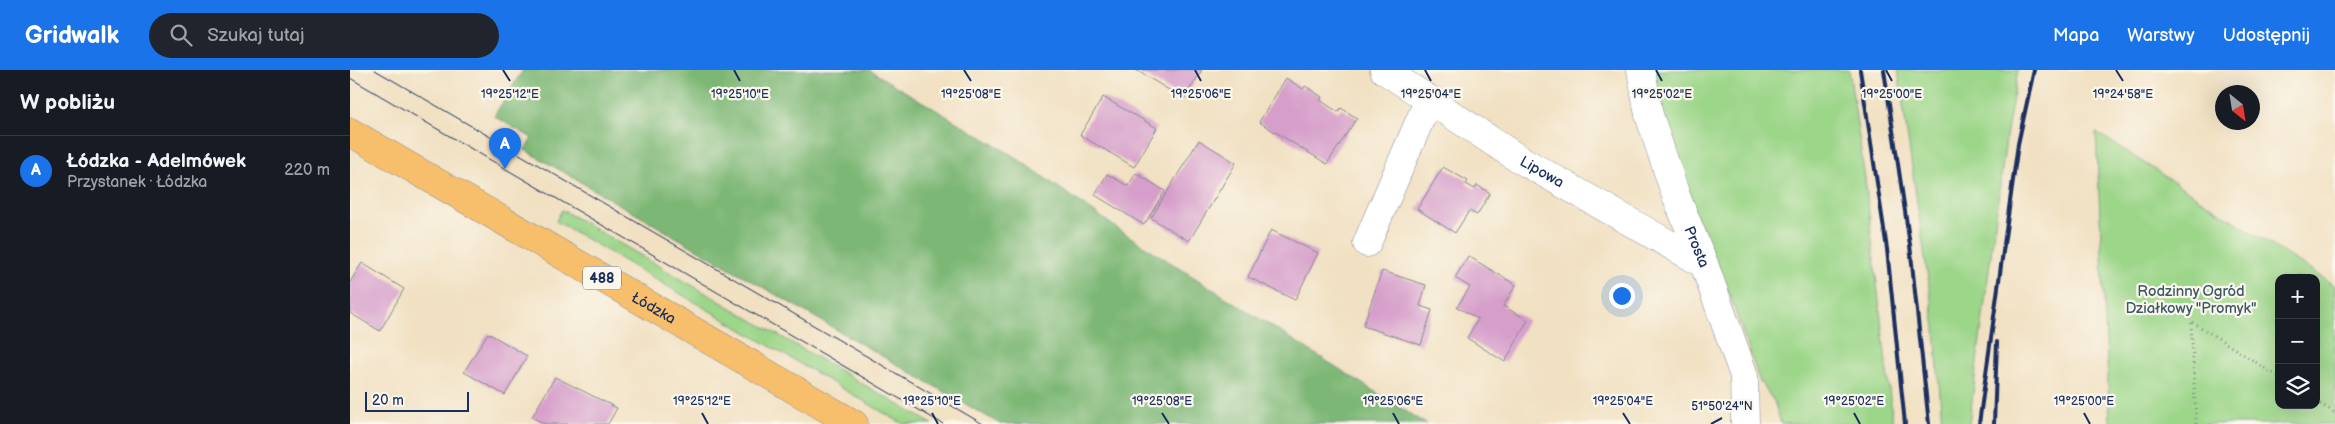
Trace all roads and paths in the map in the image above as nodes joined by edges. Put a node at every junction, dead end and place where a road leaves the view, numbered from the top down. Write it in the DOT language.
graph roads {
  1 [pos="1384,70"];
  2 [pos="1641,70"];
  3 [pos="1429,98"];
  4 [pos="350,132"];
  5 [pos="1367,243"];
  6 [pos="1704,264"];
  7 [pos="2275,374"];
  8 [pos="2320,404"];
  9 [pos="2335,413"];
  10 [pos="854,424"];
  11 [pos="1745,424"];
  12 [pos="2196,424"];
  1 -- 3 [label="street, Lipowa"];
  2 -- 6 [label="street, Prosta"];
  3 -- 5 [label="street"];
  3 -- 6 [label="street, Lipowa"];
  4 -- 10 [label="main road, Łódzka / 488"];
  6 -- 11 [label="street, Prosta"];
  7 -- 12 [label="path"];
  8 -- 9 [label="path"];
}
